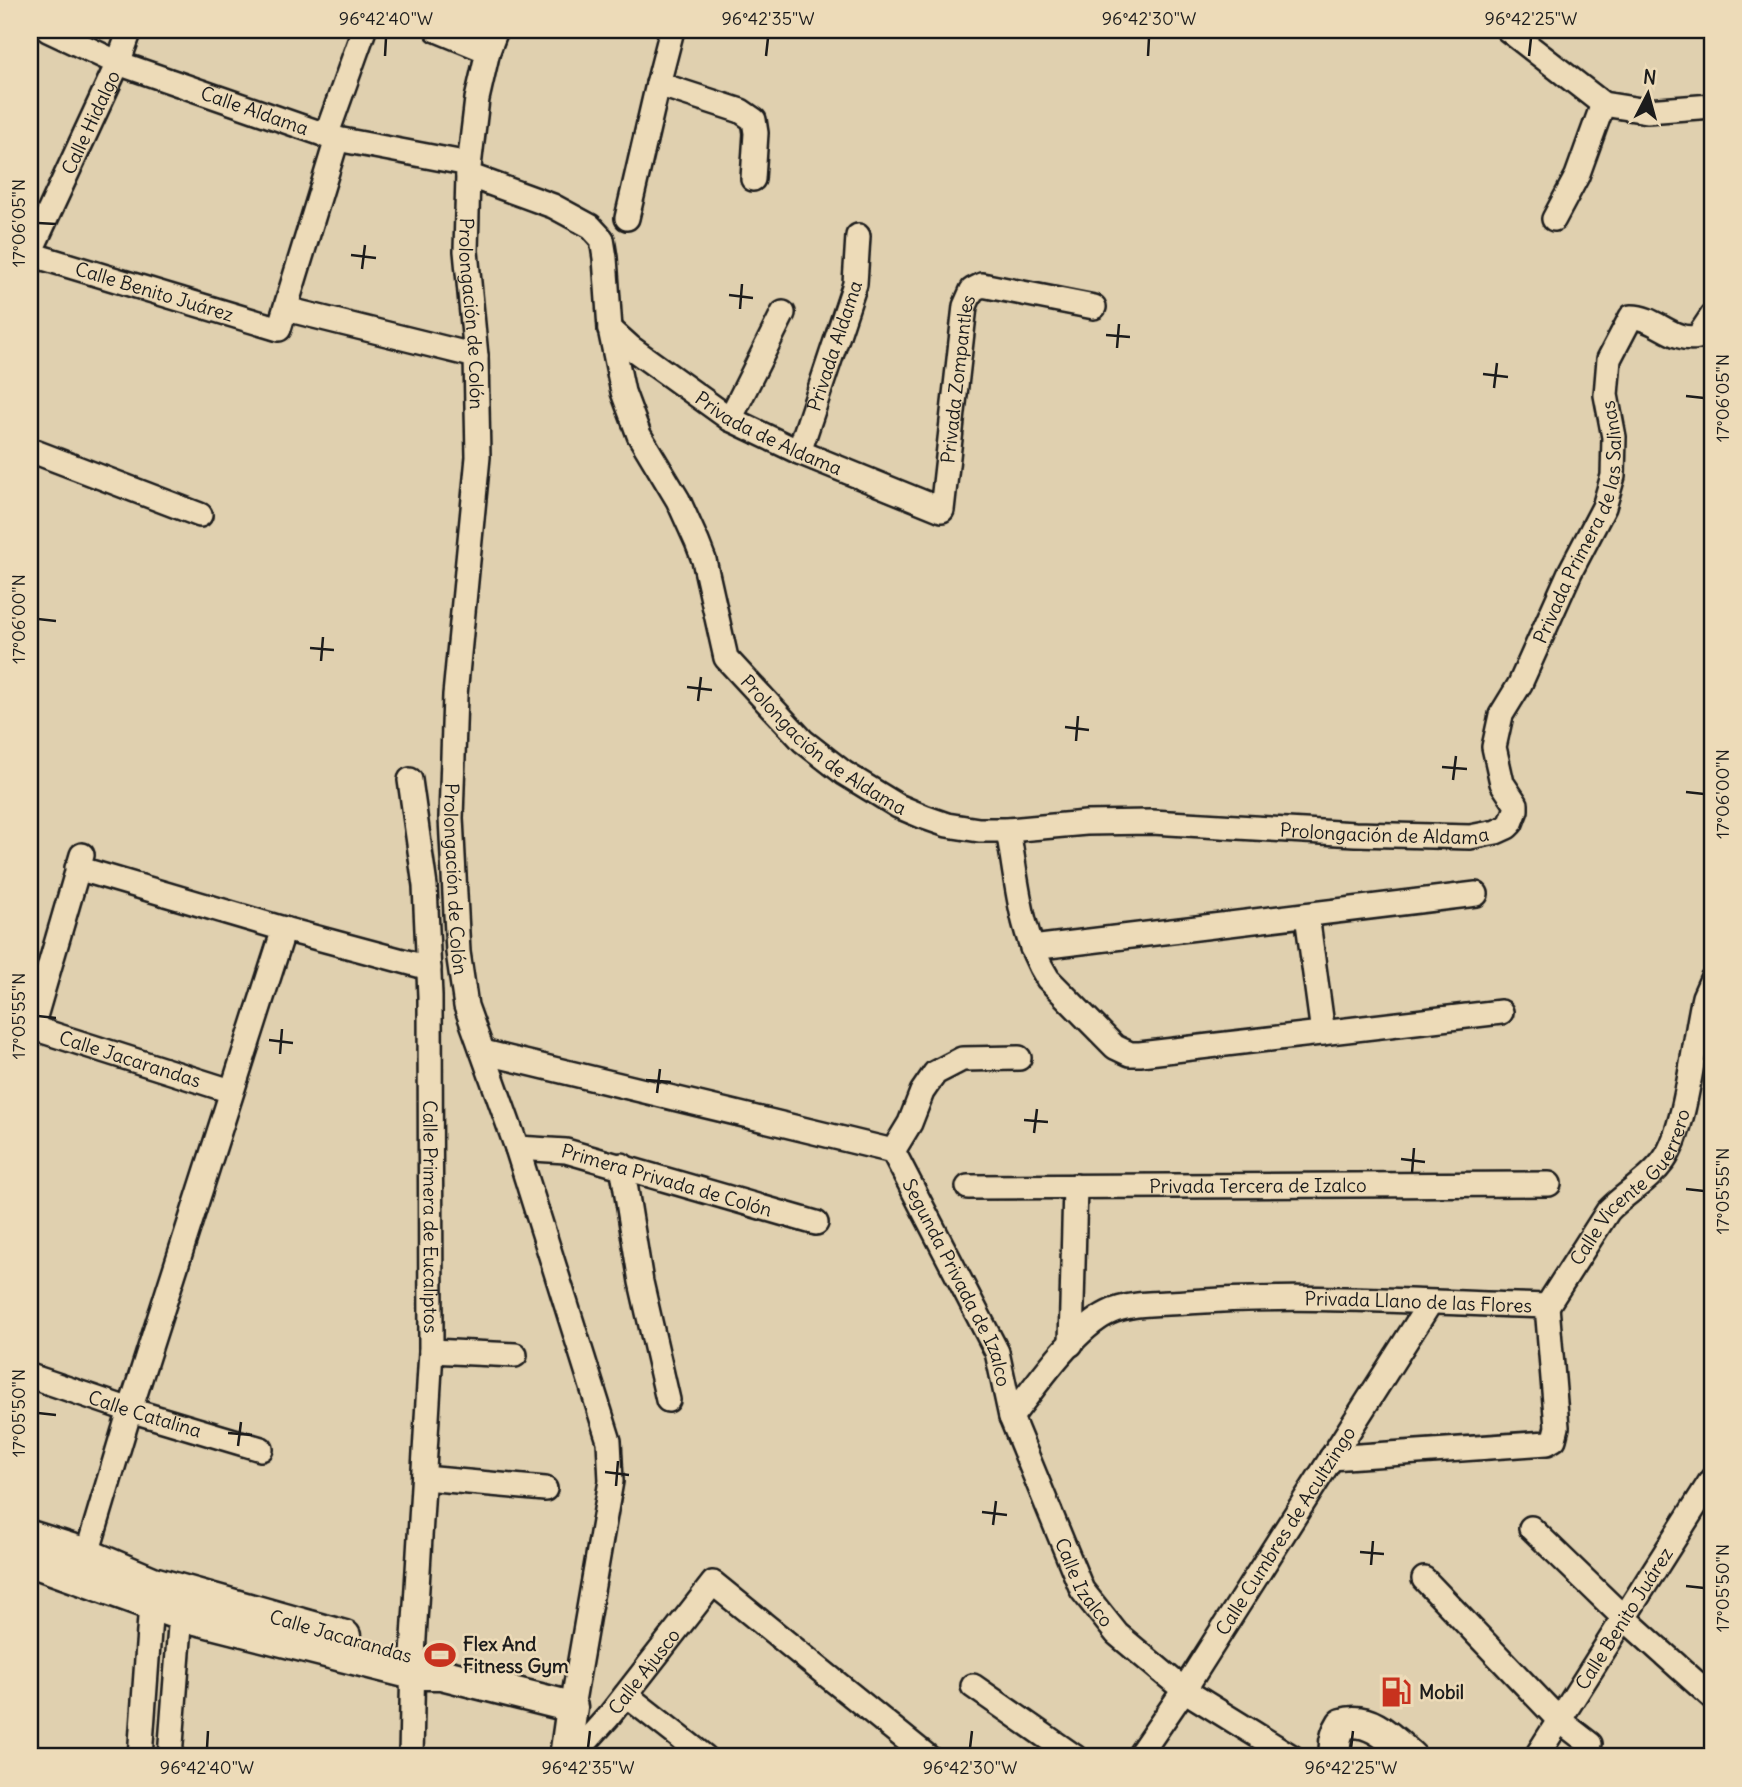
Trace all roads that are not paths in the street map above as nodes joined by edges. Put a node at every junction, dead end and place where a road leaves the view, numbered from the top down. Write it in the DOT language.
graph roads {
  1 [pos="48,30"];
  2 [pos="130,30"];
  3 [pos="364,30"];
  4 [pos="437,30"];
  5 [pos="496,30"];
  6 [pos="672,30"];
  7 [pos="1508,30"];
  8 [pos="488,51"];
  9 [pos="118,63"];
  10 [pos="658,84"];
  11 [pos="1603,104"];
  12 [pos="1712,106"];
  13 [pos="332,137"];
  14 [pos="469,170"];
  15 [pos="753,179"];
  16 [pos="627,218"];
  17 [pos="1554,219"];
  18 [pos="858,236"];
  19 [pos="30,253"];
  20 [pos="1094,307"];
  21 [pos="783,313"];
  22 [pos="1712,316"];
  23 [pos="283,319"];
  24 [pos="610,328"];
  25 [pos="476,356"];
  26 [pos="730,419"];
  27 [pos="30,450"];
  28 [pos="799,452"];
  29 [pos="942,510"];
  30 [pos="200,515"];
  31 [pos="410,780"];
  32 [pos="1515,816"];
  33 [pos="1008,830"];
  34 [pos="1476,894"];
  35 [pos="1307,915"];
  36 [pos="284,929"];
  37 [pos="1032,948"];
  38 [pos="429,968"];
  39 [pos="1712,978"];
  40 [pos="1501,1012"];
  41 [pos="31,1027"];
  42 [pos="1322,1033"];
  43 [pos="483,1052"];
  44 [pos="1018,1058"];
  45 [pos="231,1091"];
  46 [pos="517,1148"];
  47 [pos="893,1151"];
  48 [pos="622,1165"];
  49 [pos="1549,1184"];
  50 [pos="968,1186"];
  51 [pos="1075,1186"];
  52 [pos="816,1223"];
  53 [pos="1430,1303"];
  54 [pos="1547,1306"];
  55 [pos="1071,1344"];
  56 [pos="431,1351"];
  57 [pos="515,1356"];
  58 [pos="30,1376"];
  59 [pos="668,1400"];
  60 [pos="130,1410"];
  61 [pos="1011,1417"];
  62 [pos="261,1449"];
  63 [pos="1331,1458"];
  64 [pos="424,1478"];
  65 [pos="1712,1479"];
  66 [pos="545,1489"];
  67 [pos="1531,1528"];
  68 [pos="30,1536"];
  69 [pos="87,1555"];
  70 [pos="30,1562"];
  71 [pos="1424,1579"];
  72 [pos="151,1594"];
  73 [pos="182,1603"];
  74 [pos="1624,1618"];
  75 [pos="422,1668"];
  76 [pos="973,1686"];
  77 [pos="1184,1690"];
  78 [pos="626,1695"];
  79 [pos="1712,1697"];
  80 [pos="572,1707"];
  81 [pos="1559,1720"];
  82 [pos="1590,1744"];
  83 [pos="140,1757"];
  84 [pos="170,1757"];
  85 [pos="411,1757"];
  86 [pos="565,1757"];
  87 [pos="572,1757"];
  88 [pos="705,1757"];
  89 [pos="928,1757"];
  90 [pos="1075,1757"];
  91 [pos="1138,1757"];
  92 [pos="1292,1757"];
  93 [pos="1336,1757"];
  94 [pos="1411,1757"];
  95 [pos="1536,1757"];
  1 -- 9 [label="street, Calle Aldama"];
  2 -- 9 [label="street, Calle Hidalgo"];
  3 -- 13 [label="street"];
  4 -- 8 [label="street"];
  5 -- 8 [label="street, Prolongación de Colón"];
  6 -- 10 [label="street"];
  7 -- 11 [label="street"];
  8 -- 14 [label="street, Prolongación de Colón"];
  9 -- 13 [label="street, Calle Aldama"];
  9 -- 19 [label="street, Calle Hidalgo"];
  10 -- 15 [label="street"];
  10 -- 16 [label="street"];
  11 -- 12 [label="street"];
  11 -- 17 [label="street"];
  13 -- 14 [label="street, Calle Aldama"];
  13 -- 23 [label="street"];
  14 -- 24 [label="street, Prolongación de Aldama"];
  14 -- 25 [label="street, Prolongación de Colón"];
  18 -- 28 [label="street, Privada Aldama"];
  19 -- 23 [label="street, Calle Benito Juárez"];
  20 -- 29 [label="street, Privada Zompantles"];
  21 -- 26 [label="street"];
  22 -- 32 [label="street, Privada Primera de las Salinas"];
  23 -- 25 [label="street, Calle Benito Juárez"];
  24 -- 26 [label="street, Privada de Aldama"];
  24 -- 33 [label="street, Prolongación de Aldama"];
  25 -- 43 [label="street, Prolongación de Colón"];
  26 -- 28 [label="street, Privada de Aldama"];
  27 -- 30 [label="street"];
  28 -- 29 [label="street, Privada de Aldama"];
  31 -- 38 [label="street, Calle Primera de Eucaliptos"];
  32 -- 33 [label="street, Prolongación de Aldama"];
  33 -- 37 [label="street"];
  34 -- 35 [label="street"];
  35 -- 37 [label="street"];
  35 -- 42 [label="street"];
  36 -- 38 [label="street"];
  36 -- 41 [label="street"];
  36 -- 45 [label="street"];
  37 -- 42 [label="street"];
  38 -- 56 [label="street, Calle Primera de Eucaliptos"];
  39 -- 54 [label="street, Calle Vicente Guerrero"];
  40 -- 42 [label="street"];
  41 -- 45 [label="street, Calle Jacarandas"];
  43 -- 46 [label="street, Prolongación de Colón"];
  43 -- 47 [label="street"];
  44 -- 47 [label="street"];
  45 -- 60 [label="street"];
  46 -- 48 [label="street, Primera Privada de Colón"];
  46 -- 80 [label="street, Prolongación de Colón"];
  47 -- 61 [label="street, Segunda Privada de Izalco"];
  48 -- 52 [label="street, Primera Privada de Colón"];
  48 -- 59 [label="street"];
  49 -- 51 [label="street, Privada Tercera de Izalco"];
  50 -- 51 [label="street, Privada Tercera de Izalco"];
  51 -- 55 [label="street"];
  53 -- 54 [label="street, Privada Llano de las Flores"];
  53 -- 55 [label="street, Privada Llano de las Flores"];
  53 -- 63 [label="street, Calle Cumbres de Acultzingo"];
  54 -- 63 [label="street, Privada Llano de las Flores"];
  55 -- 61 [label="street"];
  56 -- 57 [label="street"];
  56 -- 64 [label="street, Calle Primera de Eucaliptos"];
  58 -- 60 [label="street, Calle Catalina"];
  60 -- 62 [label="street, Calle Catalina"];
  60 -- 69 [label="street"];
  61 -- 77 [label="street, Calle Izalco"];
  63 -- 77 [label="street, Calle Cumbres de Acultzingo"];
  64 -- 66 [label="street"];
  64 -- 75 [label="street, Calle Primera de Eucaliptos"];
  65 -- 74 [label="street, Calle Benito Juárez"];
  67 -- 74 [label="street"];
  68 -- 69 [label="main road, Calle Jacarandas"];
  69 -- 72 [label="main road, Calle Jacarandas"];
  70 -- 72 [label="main road, Calle Jacarandas"];
  71 -- 81 [label="street"];
  72 -- 73 [label="main road, Calle Jacarandas"];
  72 -- 83 [label="street"];
  73 -- 75 [label="main road, Calle Jacarandas"];
  73 -- 84 [label="street"];
  74 -- 79 [label="street"];
  74 -- 81 [label="street, Calle Benito Juárez"];
  75 -- 80 [label="main road, Calle Jacarandas"];
  75 -- 85 [label="street, Calle Primera de Eucaliptos"];
  76 -- 90 [label="street"];
  77 -- 91 [label="street, Calle Cumbres de Acultzingo"];
  77 -- 92 [label="street, Calle Izalco"];
  78 -- 87 [label="street, Calle Ajusco"];
  78 -- 88 [label="street"];
  78 -- 89 [label="street, Calle Ajusco"];
  80 -- 86 [label="main road"];
  81 -- 82 [label="street"];
  81 -- 95 [label="street, Calle Benito Juárez"];
  93 -- 94 [label="main road"];
}
